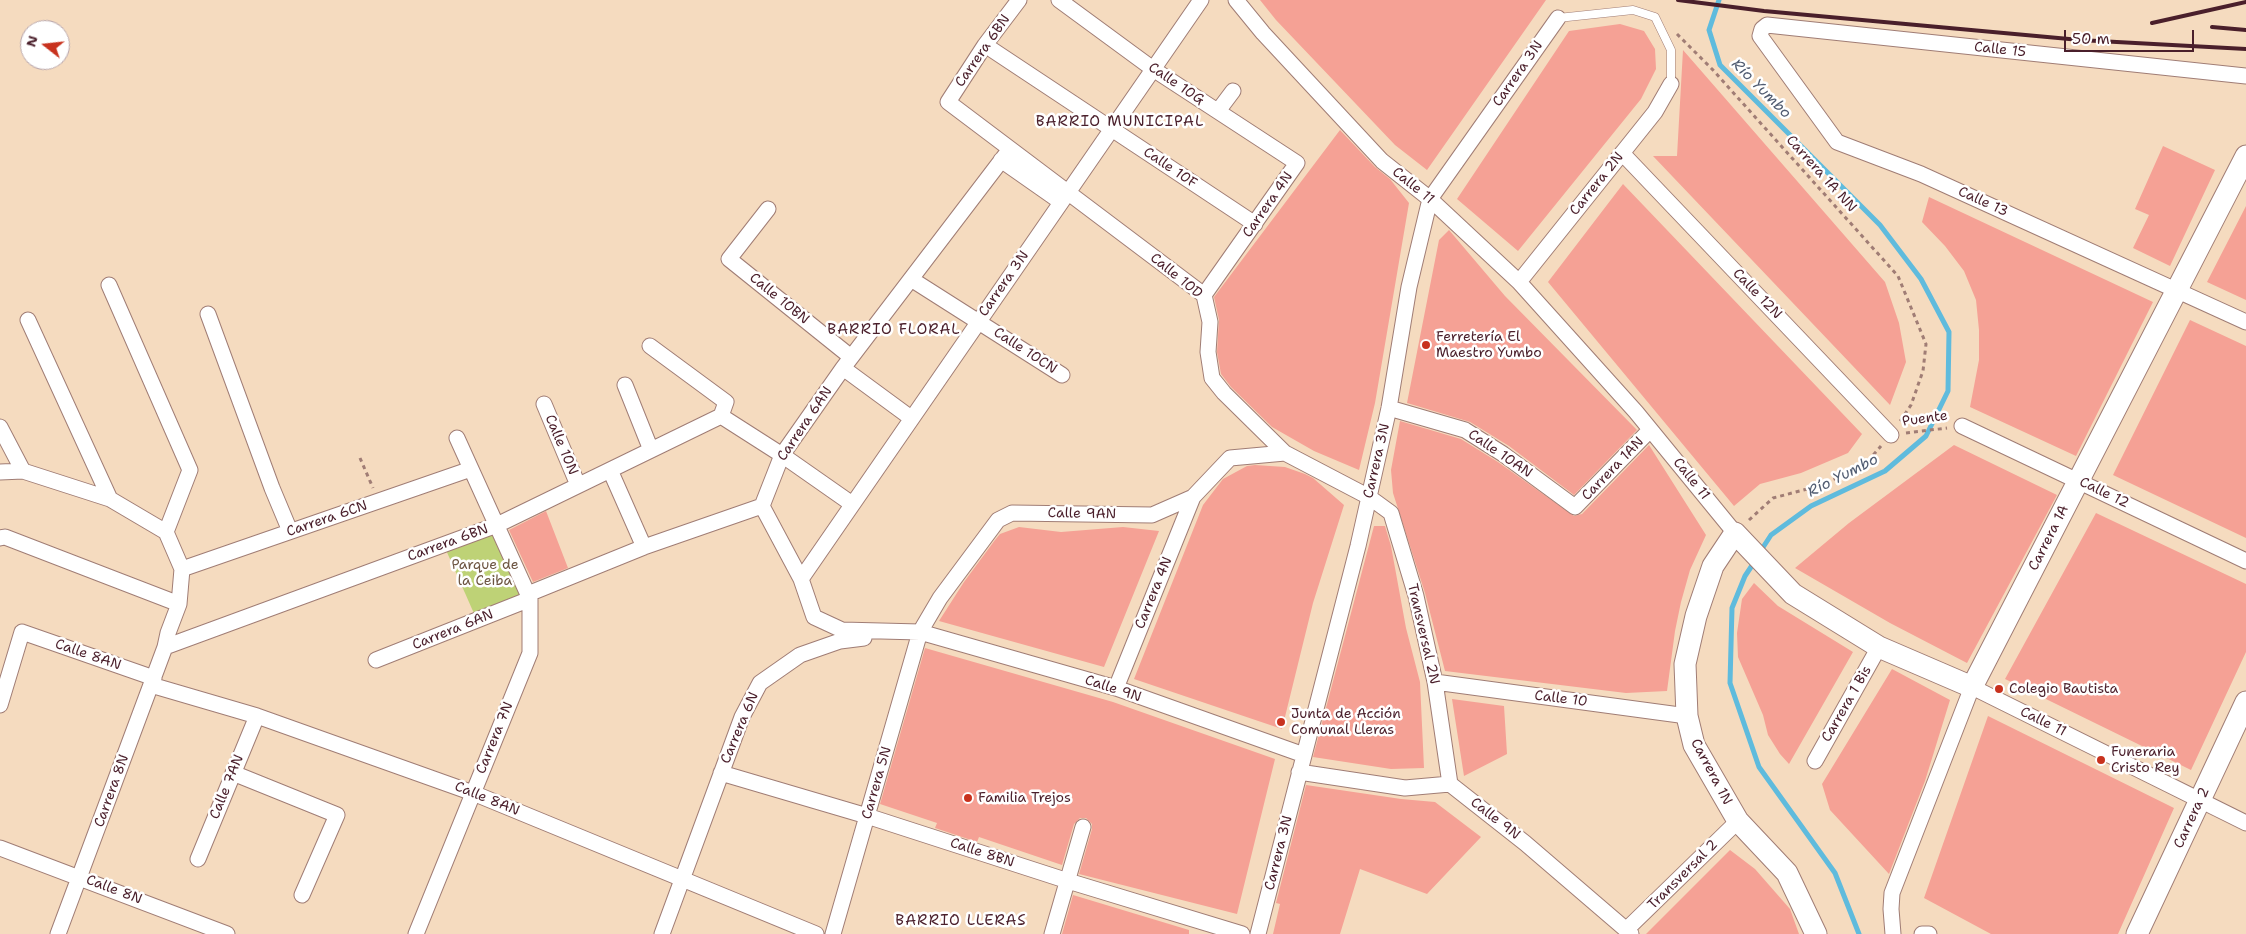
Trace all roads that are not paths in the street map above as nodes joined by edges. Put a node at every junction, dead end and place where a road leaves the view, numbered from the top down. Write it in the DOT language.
graph roads {
  1 [pos="1019,0"];
  2 [pos="1059,0"];
  3 [pos="1202,0"];
  4 [pos="1236,0"];
  5 [pos="1558,18"];
  6 [pos="1760,36"];
  7 [pos="985,45"];
  8 [pos="1153,69"];
  9 [pos="2246,76"];
  10 [pos="1671,84"];
  11 [pos="1233,91"];
  12 [pos="948,102"];
  13 [pos="1218,111"];
  14 [pos="1112,129"];
  15 [pos="1622,153"];
  16 [pos="1006,154"];
  17 [pos="2246,156"];
  18 [pos="1297,163"];
  19 [pos="1064,197"];
  20 [pos="1430,199"];
  21 [pos="768,208"];
  22 [pos="1255,224"];
  23 [pos="911,279"];
  24 [pos="1519,282"];
  25 [pos="109,285"];
  26 [pos="2177,289"];
  27 [pos="1204,295"];
  28 [pos="208,314"];
  29 [pos="28,320"];
  30 [pos="978,321"];
  31 [pos="2246,322"];
  32 [pos="650,346"];
  33 [pos="847,363"];
  34 [pos="1062,375"];
  35 [pos="625,385"];
  36 [pos="544,404"];
  37 [pos="1389,408"];
  38 [pos="721,416"];
  39 [pos="911,418"];
  40 [pos="1962,426"];
  41 [pos="0,427"];
  42 [pos="1650,430"];
  43 [pos="1891,435"];
  44 [pos="457,438"];
  45 [pos="651,450"];
  46 [pos="1284,453"];
  47 [pos="782,455"];
  48 [pos="471,469"];
  49 [pos="610,470"];
  50 [pos="23,471"];
  51 [pos="0,472"];
  52 [pos="2079,480"];
  53 [pos="578,485"];
  54 [pos="1370,496"];
  55 [pos="1193,497"];
  56 [pos="110,498"];
  57 [pos="852,504"];
  58 [pos="762,506"];
  59 [pos="1575,507"];
  60 [pos="497,525"];
  61 [pos="290,531"];
  62 [pos="166,532"];
  63 [pos="1736,535"];
  64 [pos="0,538"];
  65 [pos="644,547"];
  66 [pos="2246,561"];
  67 [pos="182,569"];
  68 [pos="801,579"];
  69 [pos="529,596"];
  70 [pos="179,604"];
  71 [pos="920,632"];
  72 [pos="1879,647"];
  73 [pos="165,648"];
  74 [pos="376,660"];
  75 [pos="152,681"];
  76 [pos="1435,682"];
  77 [pos="1972,687"];
  78 [pos="1116,688"];
  79 [pos="2246,702"];
  80 [pos="0,705"];
  81 [pos="257,716"];
  82 [pos="1688,716"];
  83 [pos="1304,755"];
  84 [pos="1814,761"];
  85 [pos="1300,772"];
  86 [pos="233,773"];
  87 [pos="721,773"];
  88 [pos="1450,784"];
  89 [pos="473,793"];
  90 [pos="2201,800"];
  91 [pos="867,816"];
  92 [pos="1738,821"];
  93 [pos="2246,823"];
  94 [pos="1083,827"];
  95 [pos="0,848"];
  96 [pos="198,859"];
  97 [pos="80,877"];
  98 [pos="681,879"];
  99 [pos="1068,881"];
  100 [pos="302,895"];
  101 [pos="1629,932"];
  102 [pos="58,934"];
  103 [pos="227,934"];
  104 [pos="416,934"];
  105 [pos="662,934"];
  106 [pos="816,934"];
  107 [pos="834,934"];
  108 [pos="1052,934"];
  109 [pos="1242,934"];
  110 [pos="1258,934"];
  111 [pos="1816,934"];
  112 [pos="1893,934"];
  113 [pos="1922,934"];
  114 [pos="1929,934"];
  115 [pos="2137,934"];
  1 -- 7 [label="street, Carrera 6BN"];
  2 -- 8 [label="street, Calle 10G"];
  3 -- 8 [label="street, Carrera 3N"];
  4 -- 20 [label="street, Calle 11"];
  5 -- 10 [label="lane"];
  5 -- 20 [label="street, Carrera 3N"];
  6 -- 9 [label="street, Calle 15"];
  6 -- 26 [label="street, Calle 13"];
  7 -- 12 [label="street, Carrera 6BN"];
  7 -- 14 [label="street, Calle 10F"];
  8 -- 13 [label="street, Calle 10G"];
  8 -- 14 [label="street, Carrera 3N"];
  10 -- 15 [label="street, Carrera 2N"];
  11 -- 13 [label="street"];
  12 -- 16 [label="street, Calle 10D"];
  13 -- 18 [label="street, Calle 10G"];
  14 -- 19 [label="street, Carrera 3N"];
  14 -- 22 [label="street, Calle 10F"];
  15 -- 24 [label="street, Carrera 2N"];
  15 -- 43 [label="street, Calle 12N"];
  16 -- 19 [label="street, Calle 10D"];
  16 -- 23 [label="street, Carrera 6AN"];
  17 -- 26 [label="street, Carrera 1A"];
  18 -- 22 [label="street, Carrera 4N"];
  19 -- 27 [label="street, Calle 10D"];
  19 -- 30 [label="street, Carrera 3N"];
  20 -- 24 [label="street, Calle 11"];
  20 -- 37 [label="street, Carrera 3N"];
  21 -- 33 [label="street, Calle 10BN"];
  22 -- 27 [label="street, Carrera 4N"];
  23 -- 30 [label="street, Calle 10CN"];
  23 -- 33 [label="street, Carrera 6AN"];
  24 -- 42 [label="street, Calle 11"];
  25 -- 62 [label="street"];
  26 -- 31 [label="street, Calle 13"];
  26 -- 52 [label="street, Carrera 1A"];
  27 -- 46 [label="street, Calle 10D"];
  28 -- 61 [label="street"];
  29 -- 56 [label="street"];
  30 -- 34 [label="street, Calle 10CN"];
  30 -- 39 [label="street, Carrera 3N"];
  32 -- 38 [label="street"];
  33 -- 39 [label="street, Calle 10BN"];
  33 -- 47 [label="street, Carrera 6AN"];
  35 -- 45 [label="street"];
  36 -- 53 [label="street, Calle 10N"];
  37 -- 54 [label="street, Carrera 3N"];
  37 -- 59 [label="street, Calle 10AN"];
  38 -- 45 [label="street, Carrera 6BN"];
  38 -- 47 [label="street"];
  39 -- 57 [label="street, Carrera 3N"];
  40 -- 52 [label="street, Calle 12"];
  41 -- 50 [label="street"];
  42 -- 59 [label="street, Carrera 1AN"];
  42 -- 63 [label="street, Calle 11"];
  44 -- 48 [label="street"];
  45 -- 49 [label="street, Carrera 6BN"];
  46 -- 54 [label="street, Calle 10D"];
  46 -- 55 [label="street, Calle 9AN"];
  47 -- 57 [label="street"];
  47 -- 58 [label="street, Carrera 6AN"];
  48 -- 60 [label="street"];
  48 -- 61 [label="street, Carrera 6CN"];
  49 -- 53 [label="street, Carrera 6BN"];
  49 -- 65 [label="street"];
  50 -- 51 [label="street"];
  50 -- 56 [label="street"];
  52 -- 66 [label="street, Calle 12"];
  52 -- 77 [label="street, Carrera 1A"];
  53 -- 60 [label="street, Carrera 6BN"];
  54 -- 76 [label="street, Transversal 2N"];
  54 -- 83 [label="street, Carrera 3N"];
  55 -- 71 [label="street, Calle 9AN"];
  55 -- 78 [label="street, Carrera 4N"];
  56 -- 62 [label="street"];
  57 -- 68 [label="street, Carrera 3N"];
  58 -- 65 [label="street, Carrera 6AN"];
  58 -- 68 [label="street"];
  60 -- 69 [label="street"];
  60 -- 73 [label="street, Carrera 6BN"];
  61 -- 67 [label="street, Carrera 6CN"];
  62 -- 67 [label="street"];
  63 -- 72 [label="street, Calle 11"];
  63 -- 82 [label="street, Carrera 1N"];
  64 -- 70 [label="street"];
  65 -- 69 [label="street, Carrera 6AN"];
  67 -- 70 [label="street, Carrera 8N"];
  68 -- 71 [label="street"];
  69 -- 74 [label="street, Carrera 6AN"];
  69 -- 89 [label="street, Carrera 7N"];
  70 -- 73 [label="street, Carrera 8N"];
  71 -- 78 [label="street, Calle 9N"];
  71 -- 87 [label="street, Carrera 6N"];
  71 -- 91 [label="street, Carrera 5N"];
  72 -- 77 [label="street, Calle 11"];
  72 -- 84 [label="street, Carrera 1 Bis"];
  73 -- 75 [label="street, Carrera 8N"];
  75 -- 80 [label="street, Calle 8AN"];
  75 -- 81 [label="street, Calle 8AN"];
  75 -- 97 [label="street, Carrera 8N"];
  76 -- 82 [label="street, Calle 10"];
  76 -- 88 [label="street, Transversal 2N"];
  77 -- 90 [label="street, Calle 11"];
  77 -- 112 [label="street, Carrera 1A"];
  78 -- 83 [label="street, Calle 9N"];
  79 -- 90 [label="street, Carrera 2"];
  81 -- 86 [label="street, Calle 7AN"];
  81 -- 89 [label="street, Calle 8AN"];
  82 -- 92 [label="street, Carrera 1N"];
  83 -- 85 [label="street, Carrera 3N"];
  85 -- 88 [label="street"];
  85 -- 110 [label="street, Carrera 3N"];
  86 -- 96 [label="street, Calle 7AN"];
  86 -- 100 [label="street"];
  87 -- 91 [label="street, Calle 8BN"];
  87 -- 98 [label="street, Carrera 6N"];
  88 -- 101 [label="street, Calle 9N"];
  89 -- 98 [label="street, Calle 8AN"];
  89 -- 104 [label="street, Carrera 7N"];
  90 -- 93 [label="street, Calle 11"];
  90 -- 115 [label="street, Carrera 2"];
  91 -- 99 [label="street, Calle 8BN"];
  91 -- 107 [label="street, Carrera 5N"];
  92 -- 101 [label="street, Transversal 2"];
  92 -- 111 [label="street, Carrera 1N"];
  94 -- 99 [label="street"];
  95 -- 97 [label="street, Calle 8N"];
  97 -- 102 [label="street, Carrera 8N"];
  97 -- 103 [label="street, Calle 8N"];
  98 -- 105 [label="street, Carrera 6N"];
  98 -- 106 [label="street, Calle 8AN"];
  99 -- 108 [label="street"];
  99 -- 109 [label="street, Calle 8BN"];
  113 -- 114 [label="street"];
}
